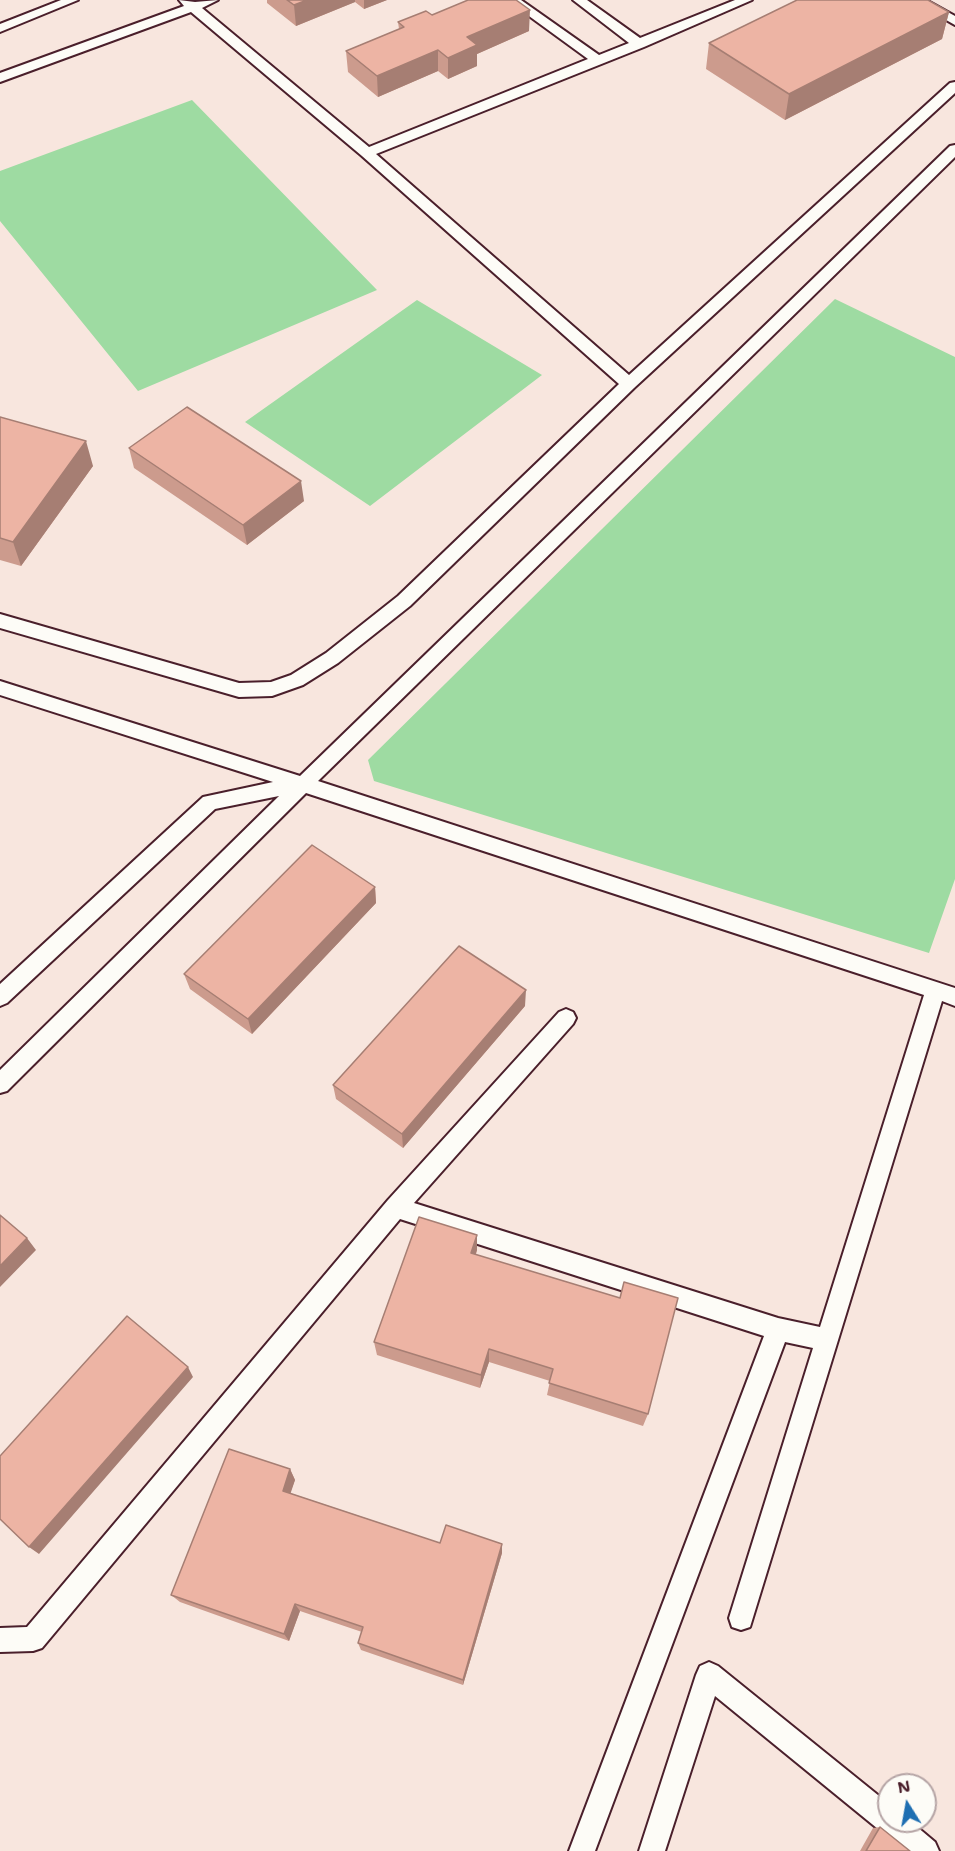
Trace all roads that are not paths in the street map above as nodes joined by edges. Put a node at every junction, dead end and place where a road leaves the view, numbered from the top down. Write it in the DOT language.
graph roads {
  1 [pos="72,0"];
  2 [pos="212,0"];
  3 [pos="513,0"];
  4 [pos="579,0"];
  5 [pos="746,0"];
  6 [pos="917,0"];
  7 [pos="189,3"];
  8 [pos="955,21"];
  9 [pos="0,28"];
  10 [pos="639,44"];
  11 [pos="598,60"];
  12 [pos="0,78"];
  13 [pos="955,86"];
  14 [pos="955,149"];
  15 [pos="367,153"];
  16 [pos="629,384"];
  17 [pos="0,621"];
  18 [pos="0,688"];
  19 [pos="303,784"];
  20 [pos="945,994"];
  21 [pos="0,998"];
  22 [pos="566,1018"];
  23 [pos="0,1084"];
  24 [pos="396,1207"];
  25 [pos="778,1329"];
  26 [pos="826,1340"];
  27 [pos="741,1618"];
  28 [pos="0,1640"];
  29 [pos="582,1851"];
  30 [pos="652,1851"];
  31 [pos="926,1851"];
  1 -- 9 [label="lane"];
  2 -- 7 [label="lane"];
  3 -- 11 [label="lane"];
  4 -- 10 [label="lane"];
  5 -- 10 [label="lane"];
  6 -- 8 [label="lane"];
  7 -- 12 [label="lane"];
  7 -- 15 [label="lane"];
  10 -- 11 [label="lane"];
  11 -- 15 [label="lane"];
  13 -- 16 [label="lane"];
  14 -- 19 [label="lane"];
  15 -- 16 [label="lane"];
  16 -- 17 [label="lane"];
  18 -- 19 [label="lane"];
  19 -- 20 [label="lane"];
  19 -- 21 [label="lane"];
  19 -- 23 [label="lane"];
  20 -- 26 [label="lane"];
  22 -- 24 [label="lane"];
  24 -- 25 [label="lane"];
  24 -- 28 [label="lane"];
  25 -- 26 [label="lane"];
  25 -- 29 [label="lane"];
  26 -- 27 [label="lane"];
  30 -- 31 [label="lane"];
}
